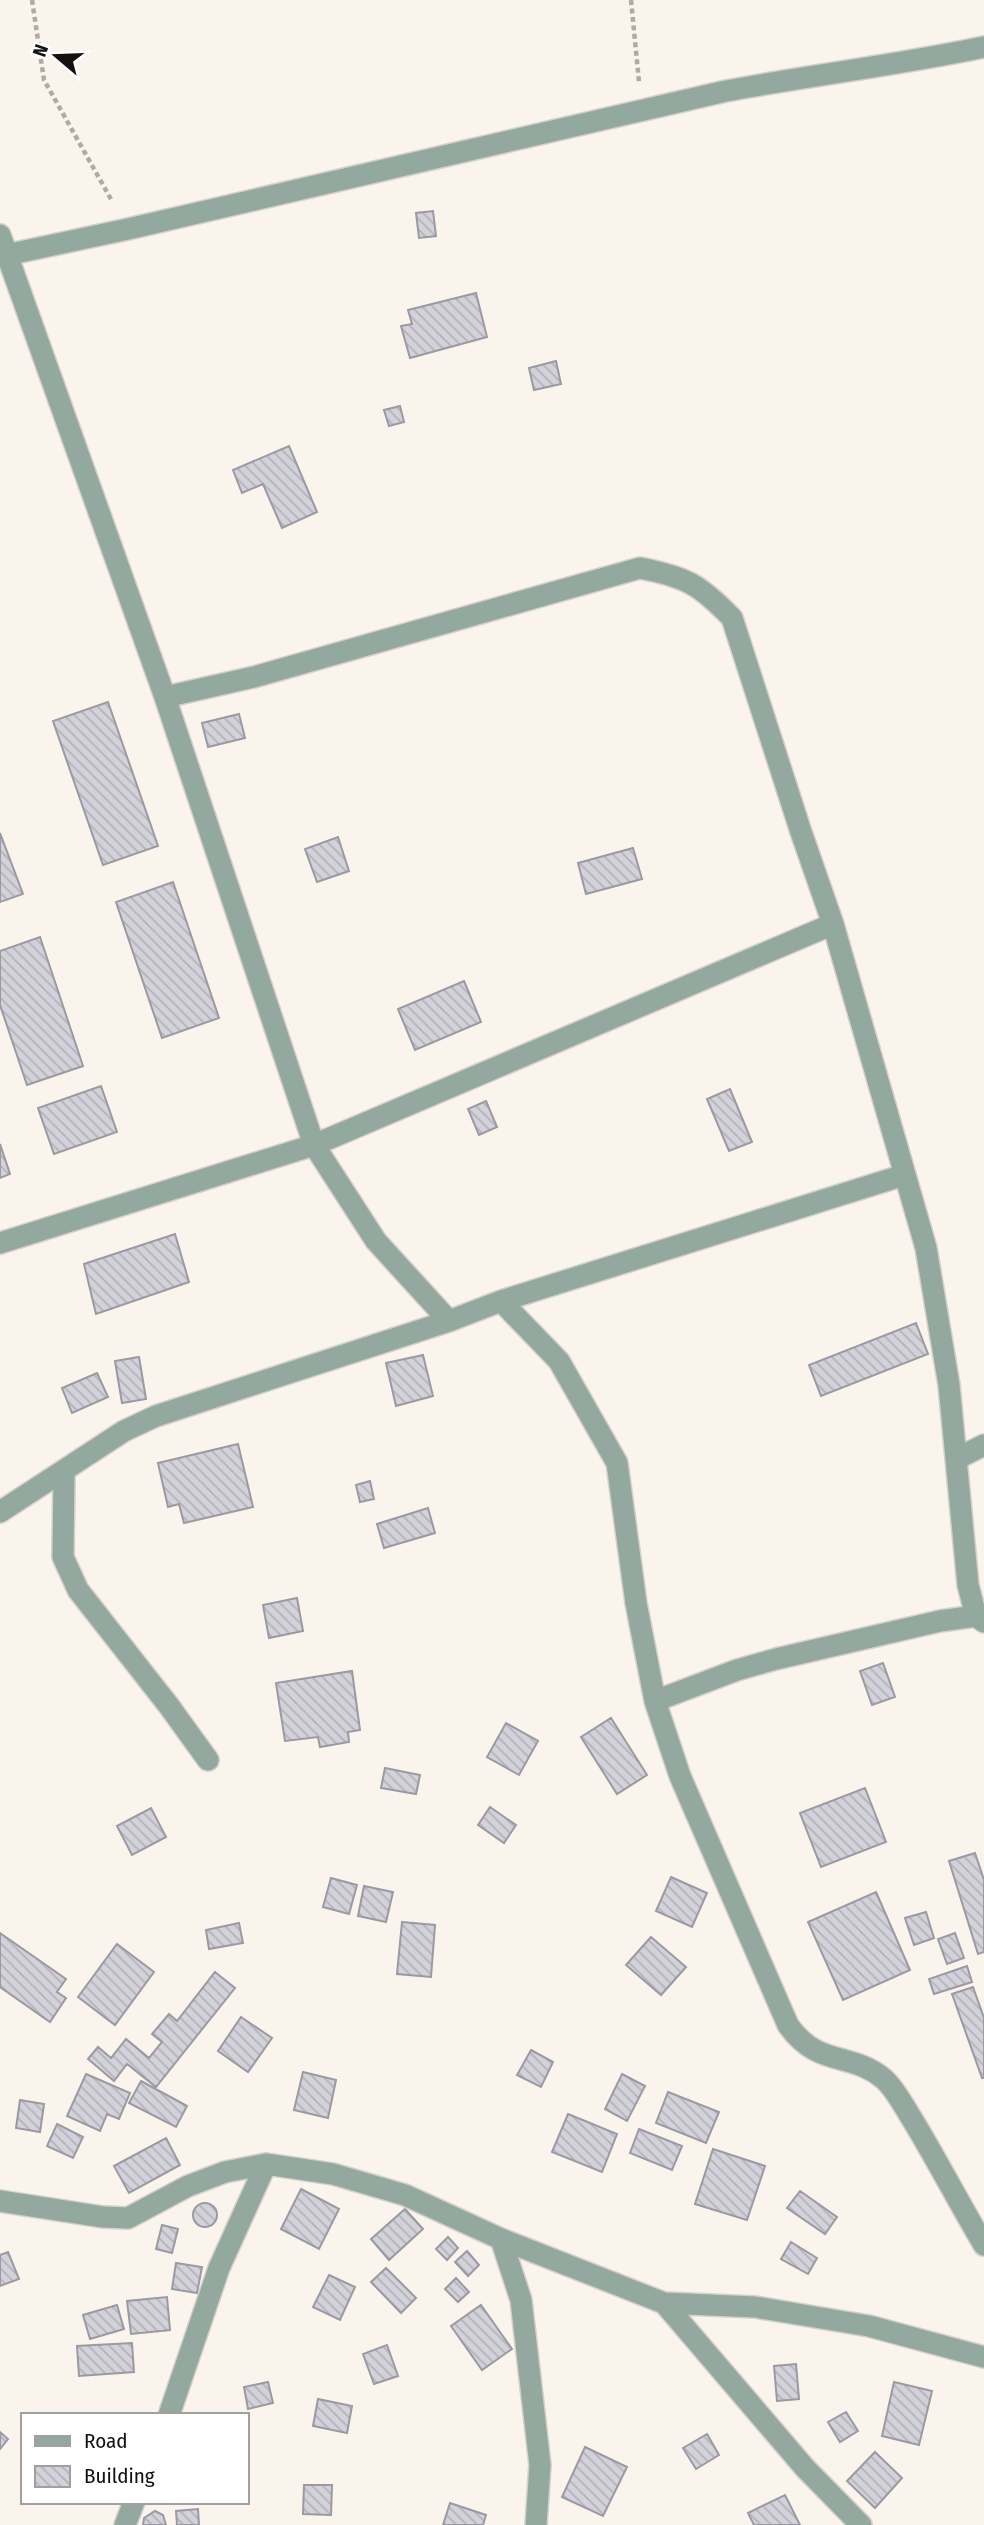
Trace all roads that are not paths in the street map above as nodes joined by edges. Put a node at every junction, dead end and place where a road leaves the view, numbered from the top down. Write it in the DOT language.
graph roads {
  1 [pos="984,47"];
  2 [pos="3,245"];
  3 [pos="165,697"];
  4 [pos="833,924"];
  5 [pos="314,1145"];
  6 [pos="904,1175"];
  7 [pos="0,1243"];
  8 [pos="500,1301"];
  9 [pos="449,1321"];
  10 [pos="984,1446"];
  11 [pos="956,1459"];
  12 [pos="64,1471"];
  13 [pos="0,1512"];
  14 [pos="980,1619"];
  15 [pos="655,1701"];
  16 [pos="208,1760"];
  17 [pos="266,2164"];
  18 [pos="0,2201"];
  19 [pos="501,2239"];
  20 [pos="984,2245"];
  21 [pos="664,2303"];
  22 [pos="984,2357"];
  23 [pos="170,2413"];
  24 [pos="133,2504"];
  25 [pos="125,2525"];
  26 [pos="536,2525"];
  27 [pos="861,2525"];
  1 -- 2 [label="street"];
  2 -- 3 [label="street"];
  3 -- 4 [label="street"];
  3 -- 5 [label="street"];
  4 -- 5 [label="street"];
  4 -- 6 [label="street"];
  5 -- 7 [label="street"];
  5 -- 9 [label="street"];
  6 -- 8 [label="street"];
  6 -- 11 [label="street"];
  8 -- 9 [label="street"];
  8 -- 15 [label="street"];
  9 -- 12 [label="street"];
  10 -- 11 [label="street"];
  11 -- 14 [label="street"];
  12 -- 13 [label="street"];
  12 -- 16 [label="street"];
  14 -- 15 [label="street"];
  15 -- 20 [label="street"];
  17 -- 18 [label="street"];
  17 -- 19 [label="street"];
  17 -- 23 [label="street"];
  19 -- 21 [label="street"];
  19 -- 26 [label="street"];
  21 -- 22 [label="street"];
  21 -- 27 [label="street"];
  24 -- 25 [label="street"];
}
